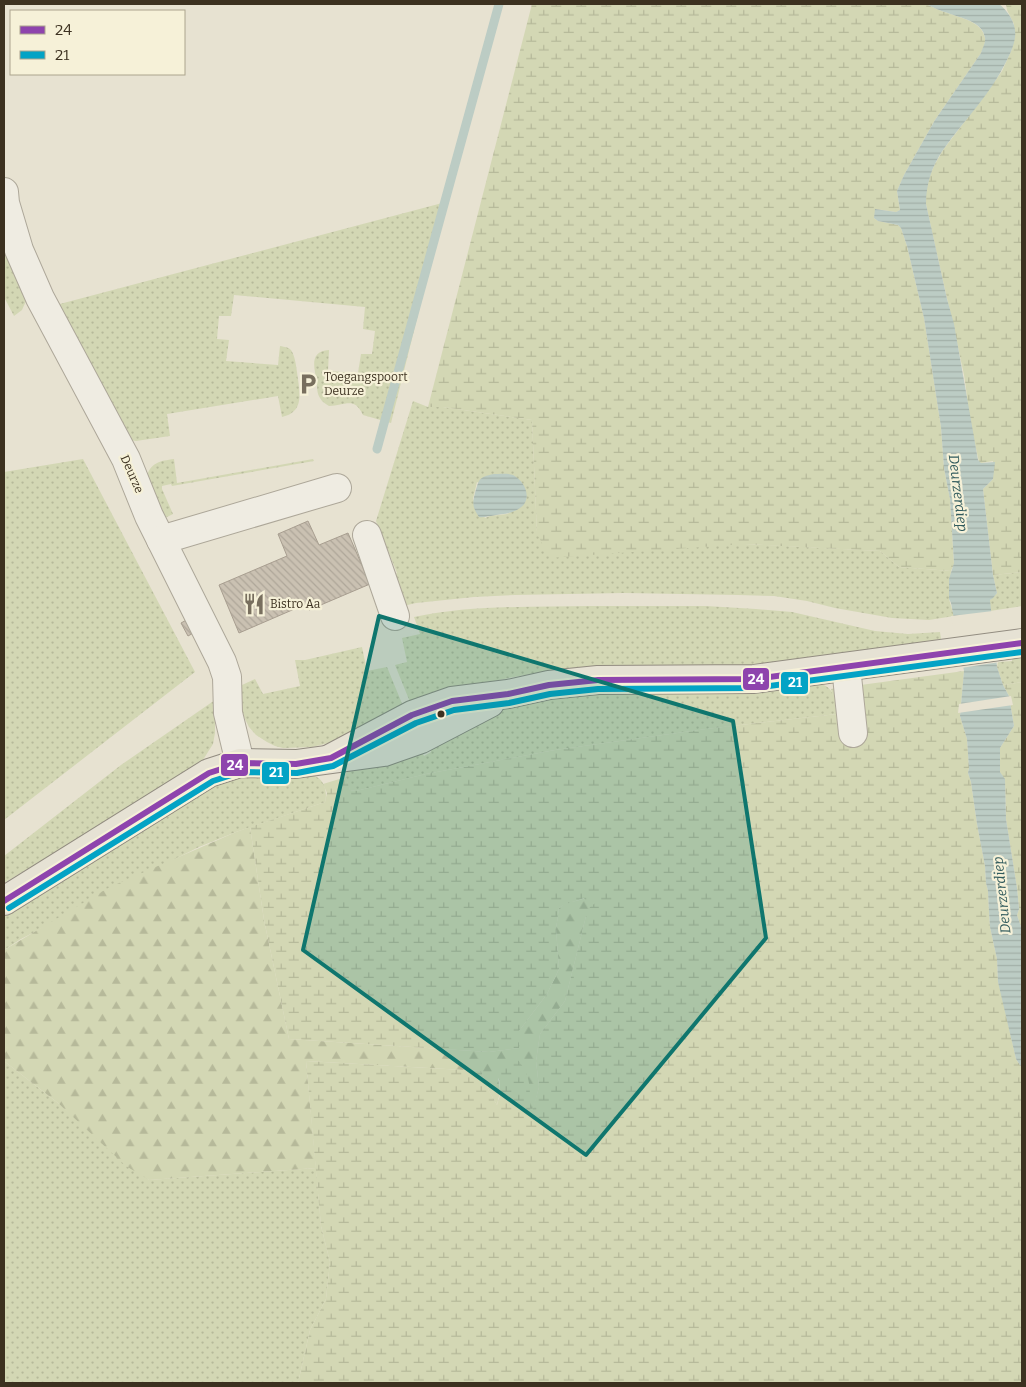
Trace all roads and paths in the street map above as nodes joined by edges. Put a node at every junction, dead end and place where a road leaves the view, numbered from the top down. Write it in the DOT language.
graph roads {
  1 [pos="4,192"];
  2 [pos="337,488"];
  3 [pos="367,535"];
  4 [pos="162,540"];
  5 [pos="395,616"];
  6 [pos="1016,644"];
  7 [pos="846,667"];
  8 [pos="853,733"];
  9 [pos="240,763"];
  10 [pos="4,901"];
  1 -- 4 [label="street, Deurze"];
  2 -- 4 [label="street"];
  3 -- 5 [label="street"];
  4 -- 9 [label="street, Deurze"];
  6 -- 7 [label="main road"];
  7 -- 8 [label="street"];
  7 -- 9 [label="main road"];
  9 -- 10 [label="main road"];
}
